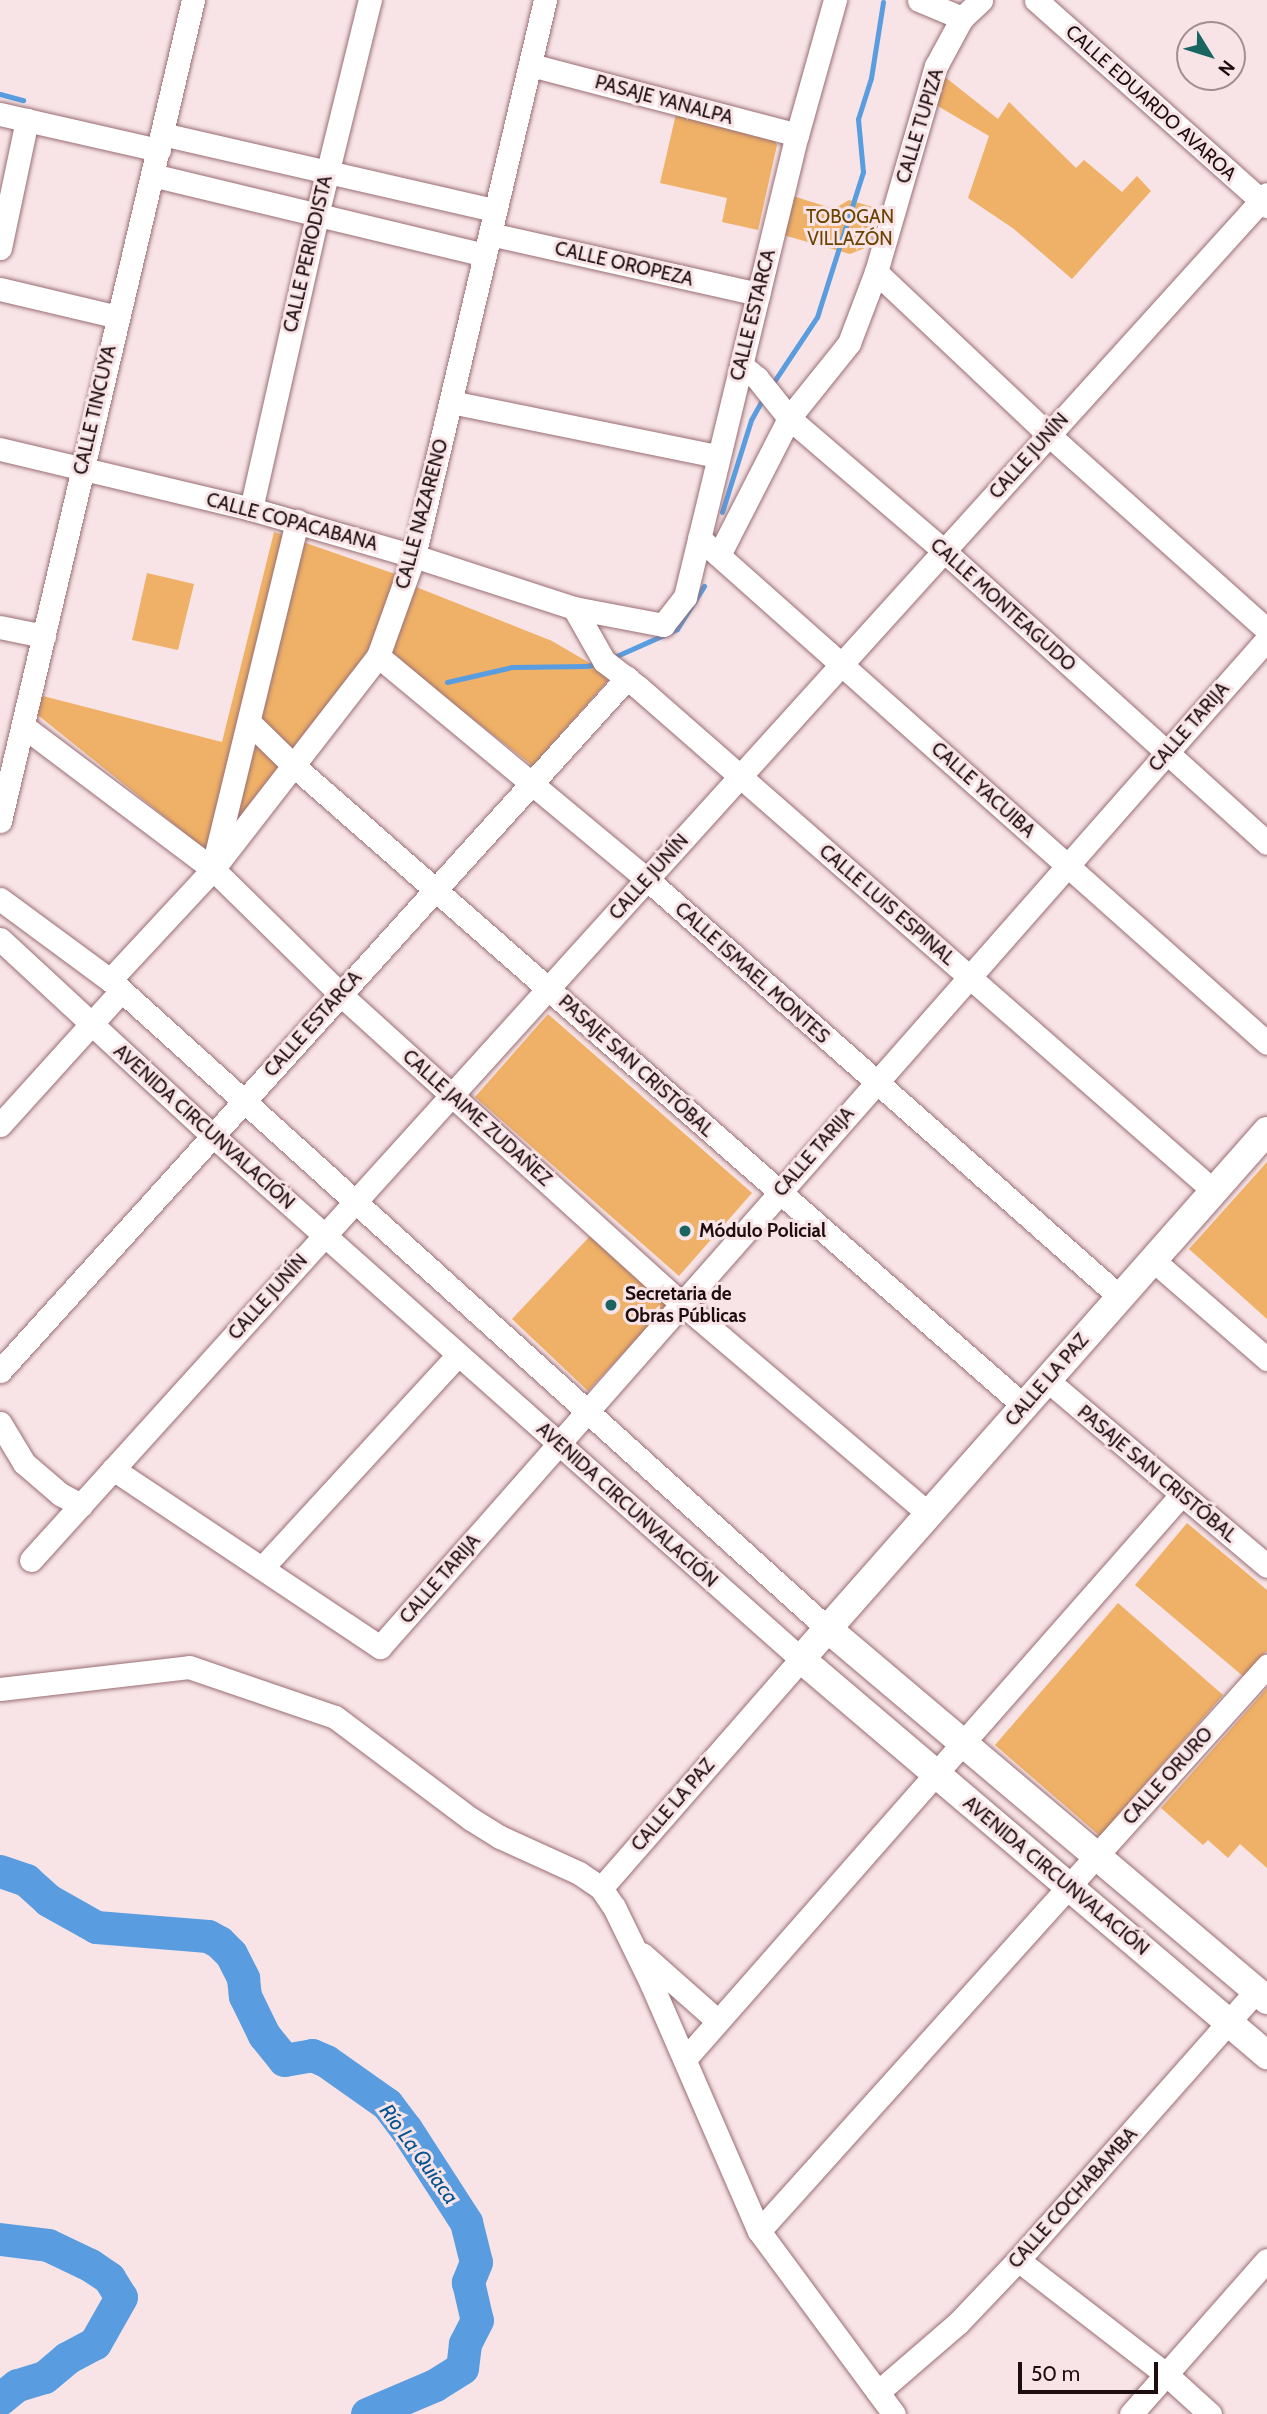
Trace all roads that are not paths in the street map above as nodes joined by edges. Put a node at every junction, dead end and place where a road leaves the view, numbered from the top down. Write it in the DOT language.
graph roads {
  1 [pos="193,0"];
  2 [pos="370,0"];
  3 [pos="545,0"];
  4 [pos="835,0"];
  5 [pos="919,0"];
  6 [pos="981,0"];
  7 [pos="1036,0"];
  8 [pos="962,18"];
  9 [pos="531,65"];
  10 [pos="0,114"];
  11 [pos="27,120"];
  12 [pos="797,135"];
  13 [pos="160,142"];
  14 [pos="327,173"];
  15 [pos="152,175"];
  16 [pos="1265,200"];
  17 [pos="495,210"];
  18 [pos="317,215"];
  19 [pos="487,244"];
  20 [pos="0,248"];
  21 [pos="876,272"];
  22 [pos="0,289"];
  23 [pos="758,294"];
  24 [pos="118,317"];
  25 [pos="741,365"];
  26 [pos="451,402"];
  27 [pos="789,418"];
  28 [pos="1049,435"];
  29 [pos="0,449"];
  30 [pos="718,456"];
  31 [pos="81,468"];
  32 [pos="251,509"];
  33 [pos="297,521"];
  34 [pos="699,538"];
  35 [pos="944,551"];
  36 [pos="719,555"];
  37 [pos="414,556"];
  38 [pos="574,608"];
  39 [pos="663,625"];
  40 [pos="0,627"];
  41 [pos="1267,630"];
  42 [pos="44,636"];
  43 [pos="1267,639"];
  44 [pos="378,656"];
  45 [pos="841,664"];
  46 [pos="627,678"];
  47 [pos="250,723"];
  48 [pos="23,726"];
  49 [pos="1167,752"];
  50 [pos="293,765"];
  51 [pos="740,776"];
  52 [pos="532,781"];
  53 [pos="0,821"];
  54 [pos="1267,844"];
  55 [pos="1068,865"];
  56 [pos="213,869"];
  57 [pos="647,879"];
  58 [pos="435,889"];
  59 [pos="0,900"];
  60 [pos="0,939"];
  61 [pos="969,977"];
  62 [pos="115,986"];
  63 [pos="548,988"];
  64 [pos="340,994"];
  65 [pos="91,1024"];
  66 [pos="1267,1043"];
  67 [pos="875,1083"];
  68 [pos="451,1095"];
  69 [pos="243,1102"];
  70 [pos="0,1125"];
  71 [pos="1267,1131"];
  72 [pos="213,1136"];
  73 [pos="1214,1191"];
  74 [pos="779,1193"];
  75 [pos="356,1200"];
  76 [pos="324,1235"];
  77 [pos="1153,1260"];
  78 [pos="1120,1297"];
  79 [pos="681,1303"];
  80 [pos="458,1355"];
  81 [pos="1267,1359"];
  82 [pos="0,1371"];
  83 [pos="1047,1380"];
  84 [pos="1024,1406"];
  85 [pos="587,1410"];
  86 [pos="0,1423"];
  87 [pos="558,1443"];
  88 [pos="113,1469"];
  89 [pos="1181,1495"];
  90 [pos="81,1505"];
  91 [pos="929,1514"];
  92 [pos="32,1560"];
  93 [pos="1267,1566"];
  94 [pos="262,1568"];
  95 [pos="828,1629"];
  96 [pos="801,1659"];
  97 [pos="1267,1666"];
  98 [pos="0,1689"];
  99 [pos="962,1743"];
  100 [pos="936,1774"];
  101 [pos="1096,1856"];
  102 [pos="1069,1886"];
  103 [pos="601,1888"];
  104 [pos="630,1942"];
  105 [pos="1261,1995"];
  106 [pos="718,2021"];
  107 [pos="1228,2022"];
  108 [pos="1267,2055"];
  109 [pos="685,2059"];
  110 [pos="759,2231"];
  111 [pos="1018,2260"];
  112 [pos="1267,2260"];
  113 [pos="1167,2375"];
  114 [pos="878,2392"];
  115 [pos="894,2414"];
  116 [pos="1131,2414"];
  117 [pos="1210,2414"];
  1 -- 13 [label="street, CALLE TINCUYA"];
  2 -- 14 [label="street, CALLE PERIODISTA"];
  3 -- 9 [label="street, CALLE NAZARENO"];
  4 -- 12 [label="street, CALLE ESTARCA"];
  5 -- 8 [label="street"];
  6 -- 8 [label="street, CALLE TUPIZA"];
  7 -- 16 [label="street, CALLE EDUARDO AVAROA"];
  8 -- 21 [label="street, CALLE TUPIZA"];
  9 -- 12 [label="street, PASAJE YANALPA"];
  9 -- 17 [label="street, CALLE NAZARENO"];
  10 -- 11 [label="street"];
  11 -- 13 [label="street"];
  11 -- 20 [label="street"];
  12 -- 23 [label="street, CALLE ESTARCA"];
  13 -- 14 [label="street"];
  13 -- 15 [label="street, CALLE TINCUYA"];
  14 -- 17 [label="street"];
  14 -- 18 [label="street, CALLE PERIODISTA"];
  15 -- 18 [label="street, CALLE OROPEZA"];
  15 -- 24 [label="street, CALLE TINCUYA"];
  16 -- 28 [label="street, CALLE JUNÍN"];
  17 -- 19 [label="street, CALLE NAZARENO"];
  18 -- 19 [label="street, CALLE OROPEZA"];
  18 -- 32 [label="street, CALLE PERIODISTA"];
  19 -- 23 [label="street, CALLE OROPEZA"];
  19 -- 26 [label="street, CALLE NAZARENO"];
  21 -- 27 [label="street, CALLE TUPIZA"];
  21 -- 28 [label="street"];
  22 -- 24 [label="street"];
  23 -- 25 [label="street, CALLE ESTARCA"];
  24 -- 31 [label="street, CALLE TINCUYA"];
  25 -- 27 [label="street, CALLE MONTEAGUDO"];
  25 -- 30 [label="street, CALLE ESTARCA"];
  26 -- 30 [label="street"];
  26 -- 37 [label="street, CALLE NAZARENO"];
  27 -- 35 [label="street, CALLE MONTEAGUDO"];
  27 -- 36 [label="street, CALLE TUPIZA"];
  28 -- 35 [label="street, CALLE JUNÍN"];
  28 -- 41 [label="street"];
  29 -- 31 [label="street, CALLE COPACABANA"];
  30 -- 34 [label="street, CALLE ESTARCA"];
  31 -- 32 [label="street, CALLE COPACABANA"];
  31 -- 42 [label="street, CALLE TINCUYA"];
  32 -- 33 [label="street, CALLE COPACABANA"];
  33 -- 37 [label="street, CALLE COPACABANA"];
  33 -- 47 [label="street"];
  34 -- 36 [label="street, CALLE YACUIBA"];
  34 -- 39 [label="street, CALLE ESTARCA"];
  35 -- 45 [label="street, CALLE JUNÍN"];
  35 -- 49 [label="street, CALLE MONTEAGUDO"];
  36 -- 45 [label="street, CALLE YACUIBA"];
  37 -- 38 [label="street, CALLE COPACABANA"];
  37 -- 44 [label="street, CALLE NAZARENO"];
  38 -- 39 [label="street, CALLE COPACABANA"];
  38 -- 46 [label="street, CALLE LUIS ESPINAL"];
  40 -- 42 [label="street"];
  42 -- 48 [label="street, CALLE TINCUYA"];
  43 -- 49 [label="street, CALLE TARIJA"];
  44 -- 50 [label="street, CALLE NAZARENO"];
  44 -- 52 [label="street, CALLE ISMAEL MONTES"];
  45 -- 51 [label="street, CALLE JUNÍN"];
  45 -- 55 [label="street, CALLE YACUIBA"];
  46 -- 51 [label="street, CALLE LUIS ESPINAL"];
  46 -- 52 [label="street, CALLE ESTARCA"];
  47 -- 50 [label="street, PASAJE SAN CRISTÓBAL"];
  47 -- 56 [label="street"];
  48 -- 53 [label="street, CALLE TINCUYA"];
  48 -- 56 [label="street, CALLE JAIME ZUDAÑEZ"];
  49 -- 54 [label="street, CALLE MONTEAGUDO"];
  49 -- 55 [label="street, CALLE TARIJA"];
  50 -- 56 [label="street, CALLE NAZARENO"];
  50 -- 58 [label="street, PASAJE SAN CRISTÓBAL"];
  51 -- 57 [label="street, CALLE JUNÍN"];
  51 -- 61 [label="street, CALLE LUIS ESPINAL"];
  52 -- 57 [label="street, CALLE ISMAEL MONTES"];
  52 -- 58 [label="street, CALLE ESTARCA"];
  55 -- 61 [label="street, CALLE TARIJA"];
  55 -- 66 [label="street, CALLE YACUIBA"];
  56 -- 62 [label="street, CALLE NAZARENO"];
  56 -- 64 [label="street, CALLE JAIME ZUDAÑEZ"];
  57 -- 63 [label="street, CALLE JUNÍN"];
  57 -- 67 [label="street, CALLE ISMAEL MONTES"];
  58 -- 63 [label="street, PASAJE SAN CRISTÓBAL"];
  58 -- 64 [label="street, CALLE ESTARCA"];
  59 -- 62 [label="street"];
  60 -- 65 [label="street, AVENIDA CIRCUNVALACIÓN"];
  61 -- 67 [label="street, CALLE TARIJA"];
  61 -- 73 [label="street, CALLE LUIS ESPINAL"];
  62 -- 65 [label="street, CALLE NAZARENO"];
  62 -- 69 [label="street"];
  63 -- 68 [label="street, CALLE JUNÍN"];
  63 -- 74 [label="street, PASAJE SAN CRISTÓBAL"];
  64 -- 68 [label="street, CALLE JAIME ZUDAÑEZ"];
  64 -- 69 [label="street, CALLE ESTARCA"];
  65 -- 70 [label="street, CALLE NAZARENO"];
  65 -- 72 [label="street, AVENIDA CIRCUNVALACIÓN"];
  67 -- 74 [label="street, CALLE TARIJA"];
  67 -- 78 [label="street, CALLE ISMAEL MONTES"];
  68 -- 75 [label="street, CALLE JUNÍN"];
  68 -- 79 [label="street, CALLE JAIME ZUDAÑEZ"];
  69 -- 72 [label="street, CALLE ESTARCA"];
  69 -- 75 [label="street"];
  71 -- 73 [label="street, CALLE LA PAZ"];
  72 -- 76 [label="street, AVENIDA CIRCUNVALACIÓN"];
  72 -- 82 [label="street, CALLE ESTARCA"];
  73 -- 77 [label="street, CALLE LA PAZ"];
  74 -- 79 [label="street, CALLE TARIJA"];
  74 -- 84 [label="street, PASAJE SAN CRISTÓBAL"];
  75 -- 76 [label="street, CALLE JUNÍN"];
  75 -- 85 [label="street"];
  76 -- 80 [label="street, AVENIDA CIRCUNVALACIÓN"];
  76 -- 88 [label="street, CALLE JUNÍN"];
  77 -- 78 [label="street, CALLE LA PAZ"];
  77 -- 81 [label="street"];
  78 -- 83 [label="street, CALLE LA PAZ"];
  79 -- 85 [label="street, CALLE TARIJA"];
  79 -- 91 [label="street, CALLE JAIME ZUDAÑEZ"];
  80 -- 87 [label="street, AVENIDA CIRCUNVALACIÓN"];
  80 -- 94 [label="street"];
  83 -- 84 [label="street, CALLE LA PAZ"];
  83 -- 89 [label="street, PASAJE SAN CRISTÓBAL"];
  84 -- 91 [label="street, CALLE LA PAZ"];
  85 -- 87 [label="street, CALLE TARIJA"];
  85 -- 95 [label="street"];
  86 -- 90 [label="street"];
  87 -- 94 [label="street, CALLE TARIJA"];
  87 -- 96 [label="street, AVENIDA CIRCUNVALACIÓN"];
  88 -- 90 [label="street, CALLE JUNÍN"];
  88 -- 94 [label="street, CALLE TARIJA"];
  89 -- 93 [label="street, PASAJE SAN CRISTÓBAL"];
  89 -- 99 [label="street"];
  90 -- 92 [label="street, CALLE JUNÍN"];
  91 -- 95 [label="street, CALLE LA PAZ"];
  95 -- 96 [label="street, CALLE LA PAZ"];
  95 -- 99 [label="street"];
  96 -- 100 [label="street, AVENIDA CIRCUNVALACIÓN"];
  96 -- 103 [label="street, CALLE LA PAZ"];
  97 -- 101 [label="street, CALLE ORURO"];
  98 -- 103 [label="street"];
  99 -- 100 [label="street"];
  99 -- 101 [label="street"];
  100 -- 102 [label="street, AVENIDA CIRCUNVALACIÓN"];
  100 -- 106 [label="street"];
  101 -- 102 [label="street, CALLE ORURO"];
  101 -- 105 [label="street"];
  102 -- 107 [label="street, AVENIDA CIRCUNVALACIÓN"];
  102 -- 110 [label="street, CALLE ORURO"];
  103 -- 104 [label="street"];
  104 -- 106 [label="street"];
  104 -- 109 [label="street"];
  105 -- 107 [label="street, CALLE COCHABAMBA"];
  106 -- 109 [label="street"];
  107 -- 108 [label="street, AVENIDA CIRCUNVALACIÓN"];
  107 -- 111 [label="street, CALLE COCHABAMBA"];
  109 -- 110 [label="street"];
  110 -- 114 [label="street"];
  111 -- 113 [label="street"];
  111 -- 114 [label="street, CALLE COCHABAMBA"];
  112 -- 113 [label="street"];
  113 -- 116 [label="street"];
  113 -- 117 [label="street"];
  114 -- 115 [label="street"];
}
